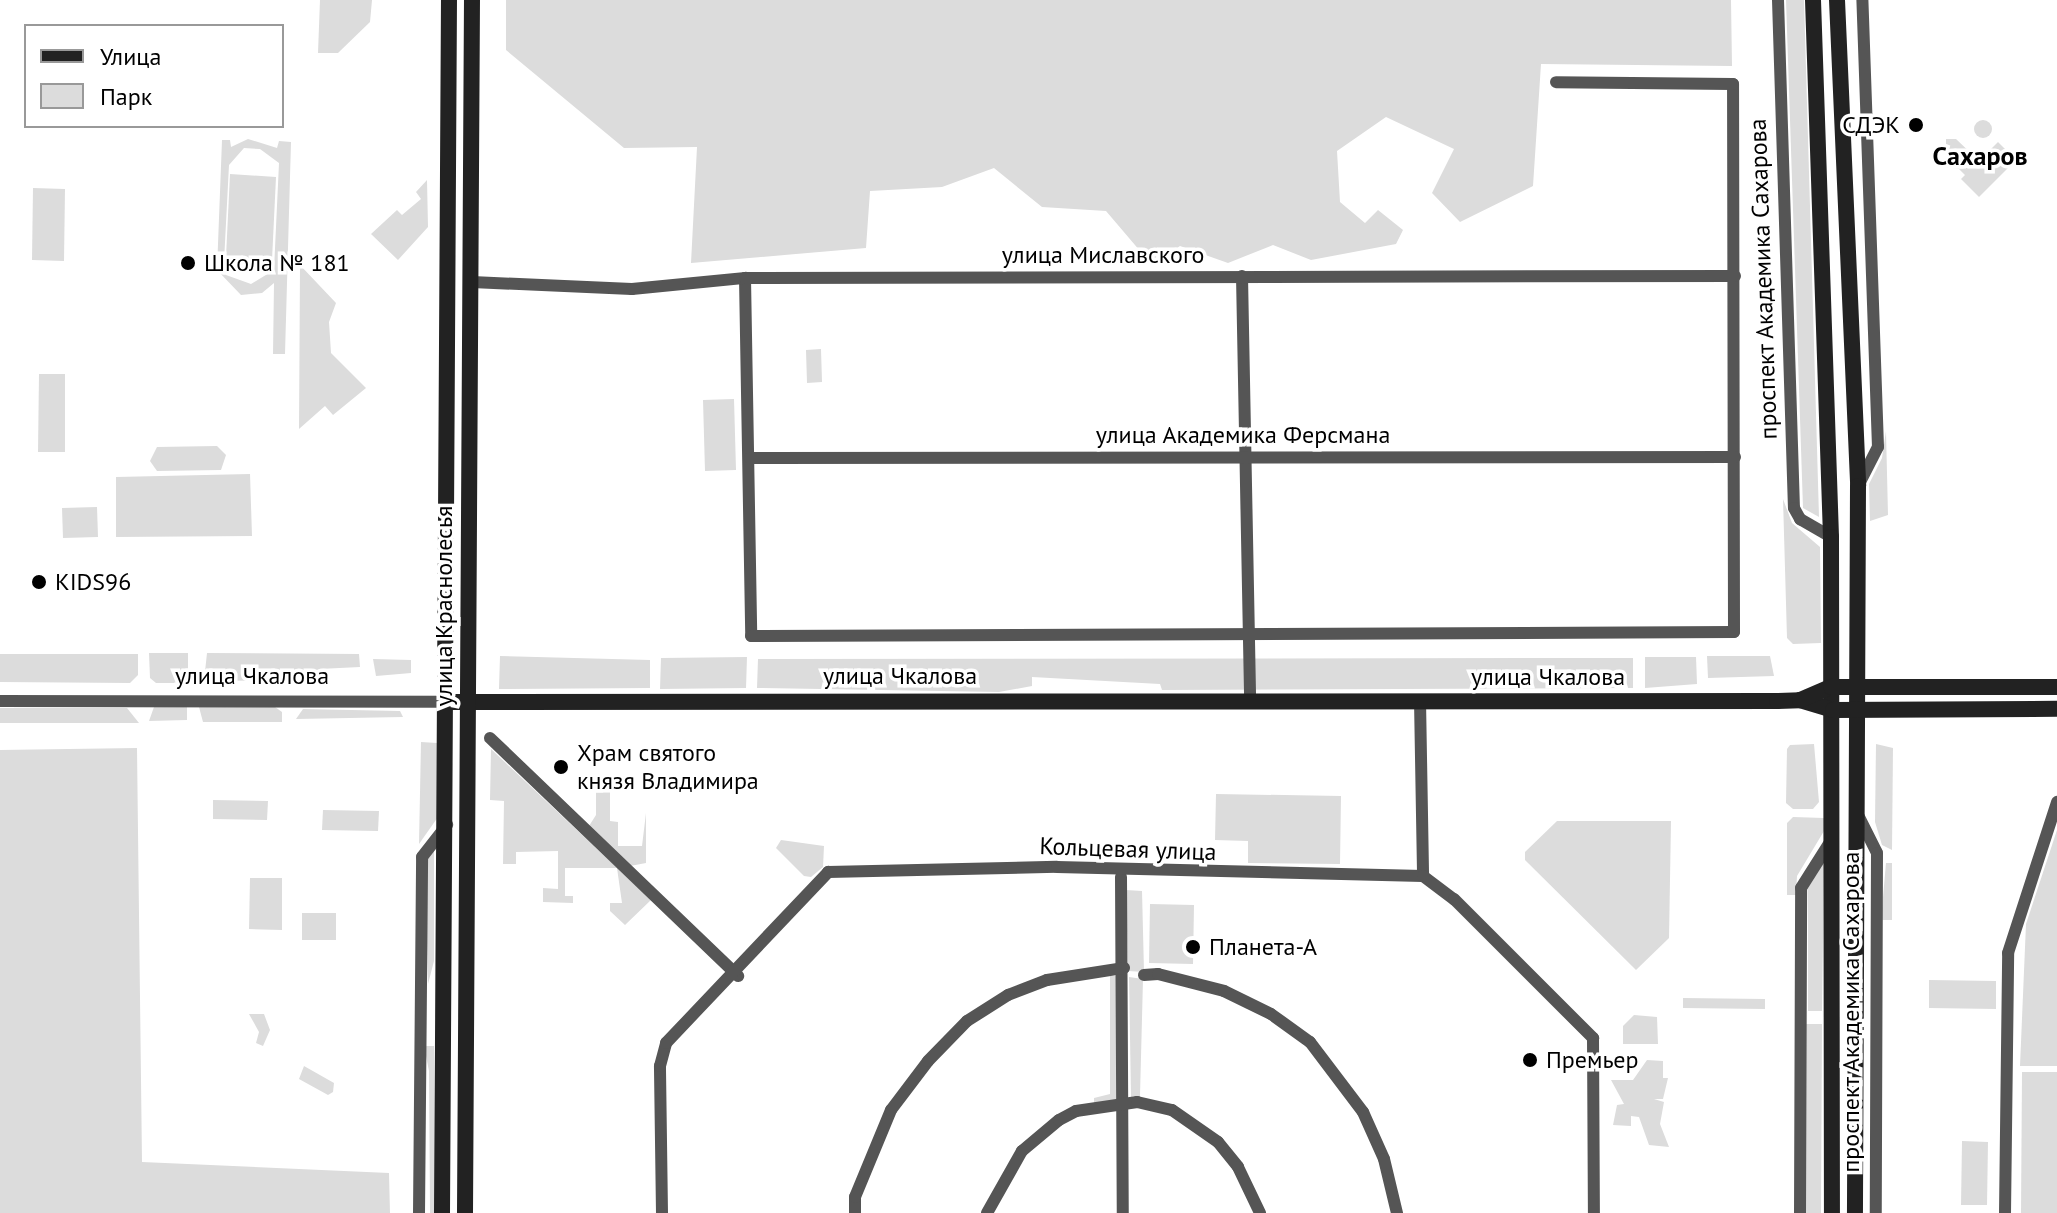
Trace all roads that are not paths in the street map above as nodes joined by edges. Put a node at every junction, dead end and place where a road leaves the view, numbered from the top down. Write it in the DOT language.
graph roads {
  1 [pos="449,0"];
  2 [pos="472,0"];
  3 [pos="1778,0"];
  4 [pos="1813,0"];
  5 [pos="1837,0"];
  6 [pos="1862,0"];
  7 [pos="1556,82"];
  8 [pos="448,161"];
  9 [pos="471,161"];
  10 [pos="1242,276"];
  11 [pos="1735,276"];
  12 [pos="745,278"];
  13 [pos="472,282"];
  14 [pos="1248,456"];
  15 [pos="1735,457"];
  16 [pos="750,458"];
  17 [pos="1858,486"];
  18 [pos="1831,537"];
  19 [pos="1251,632"];
  20 [pos="1831,687"];
  21 [pos="1859,687"];
  22 [pos="2057,687"];
  23 [pos="1250,700"];
  24 [pos="1420,700"];
  25 [pos="1800,700"];
  26 [pos="0,701"];
  27 [pos="468,701"];
  28 [pos="446,702"];
  29 [pos="2057,709"];
  30 [pos="1833,710"];
  31 [pos="1858,711"];
  32 [pos="490,738"];
  33 [pos="2057,802"];
  34 [pos="1858,815"];
  35 [pos="447,825"];
  36 [pos="1832,839"];
  37 [pos="1423,876"];
  38 [pos="1121,877"];
  39 [pos="1124,968"];
  40 [pos="736,974"];
  41 [pos="1144,975"];
  42 [pos="1126,1102"];
  43 [pos="419,1213"];
  44 [pos="442,1213"];
  45 [pos="465,1213"];
  46 [pos="662,1213"];
  47 [pos="855,1213"];
  48 [pos="987,1213"];
  49 [pos="1123,1213"];
  50 [pos="1260,1213"];
  51 [pos="1397,1213"];
  52 [pos="1594,1213"];
  53 [pos="1800,1213"];
  54 [pos="1832,1213"];
  55 [pos="1855,1213"];
  56 [pos="1876,1213"];
  57 [pos="2005,1213"];
  1 -- 8 [label="street, улица Краснолесья"];
  2 -- 9 [label="street, улица Краснолесья"];
  3 -- 18 [label="street, проспект Академика Сахарова"];
  4 -- 18 [label="street, проспект Академика Сахарова"];
  5 -- 17 [label="street, проспект Академика Сахарова"];
  6 -- 17 [label="street, проспект Академика Сахарова"];
  7 -- 11 [label="street"];
  8 -- 9 [label="street"];
  8 -- 28 [label="street, улица Краснолесья"];
  9 -- 13 [label="street, улица Краснолесья"];
  10 -- 11 [label="street, улица Миславского"];
  10 -- 12 [label="street, улица Миславского"];
  10 -- 14 [label="street"];
  11 -- 15 [label="street"];
  12 -- 13 [label="street, улица Миславского"];
  12 -- 16 [label="street"];
  13 -- 27 [label="street, улица Краснолесья"];
  14 -- 15 [label="street, улица Академика Ферсмана"];
  14 -- 16 [label="street, улица Академика Ферсмана"];
  14 -- 19 [label="street"];
  15 -- 19 [label="street, улица Чкалова"];
  16 -- 19 [label="street, улица Чкалова"];
  17 -- 21 [label="street, проспект Академика Сахарова"];
  18 -- 20 [label="street, проспект Академика Сахарова"];
  19 -- 23 [label="street"];
  20 -- 21 [label="street, улица Чкалова"];
  20 -- 25 [label="street, улица Чкалова"];
  20 -- 30 [label="street, проспект Академика Сахарова"];
  21 -- 22 [label="street, улица Чкалова"];
  21 -- 31 [label="street, проспект Академика Сахарова"];
  23 -- 24 [label="street, улица Чкалова"];
  23 -- 27 [label="street, улица Чкалова"];
  24 -- 25 [label="street, улица Чкалова"];
  24 -- 37 [label="street"];
  25 -- 30 [label="street, улица Чкалова"];
  26 -- 28 [label="street, улица Чкалова"];
  27 -- 28 [label="street, улица Чкалова"];
  27 -- 45 [label="street, улица Краснолесья"];
  28 -- 35 [label="street, улица Краснолесья"];
  29 -- 31 [label="street, улица Чкалова"];
  30 -- 31 [label="street, улица Чкалова"];
  30 -- 36 [label="street, проспект Академика Сахарова"];
  31 -- 34 [label="street, проспект Академика Сахарова"];
  32 -- 40 [label="street"];
  33 -- 57 [label="street"];
  34 -- 55 [label="street, проспект Академика Сахарова"];
  34 -- 56 [label="street, проспект Академика Сахарова"];
  35 -- 43 [label="street"];
  35 -- 44 [label="street, улица Краснолесья"];
  36 -- 53 [label="street, проспект Академика Сахарова"];
  36 -- 54 [label="street, проспект Академика Сахарова"];
  37 -- 40 [label="street, Кольцевая улица"];
  37 -- 52 [label="street"];
  38 -- 39 [label="street"];
  39 -- 42 [label="street"];
  39 -- 47 [label="street"];
  40 -- 46 [label="street, Кольцевая улица"];
  41 -- 51 [label="street"];
  42 -- 48 [label="street"];
  42 -- 49 [label="street"];
  42 -- 50 [label="street"];
}
